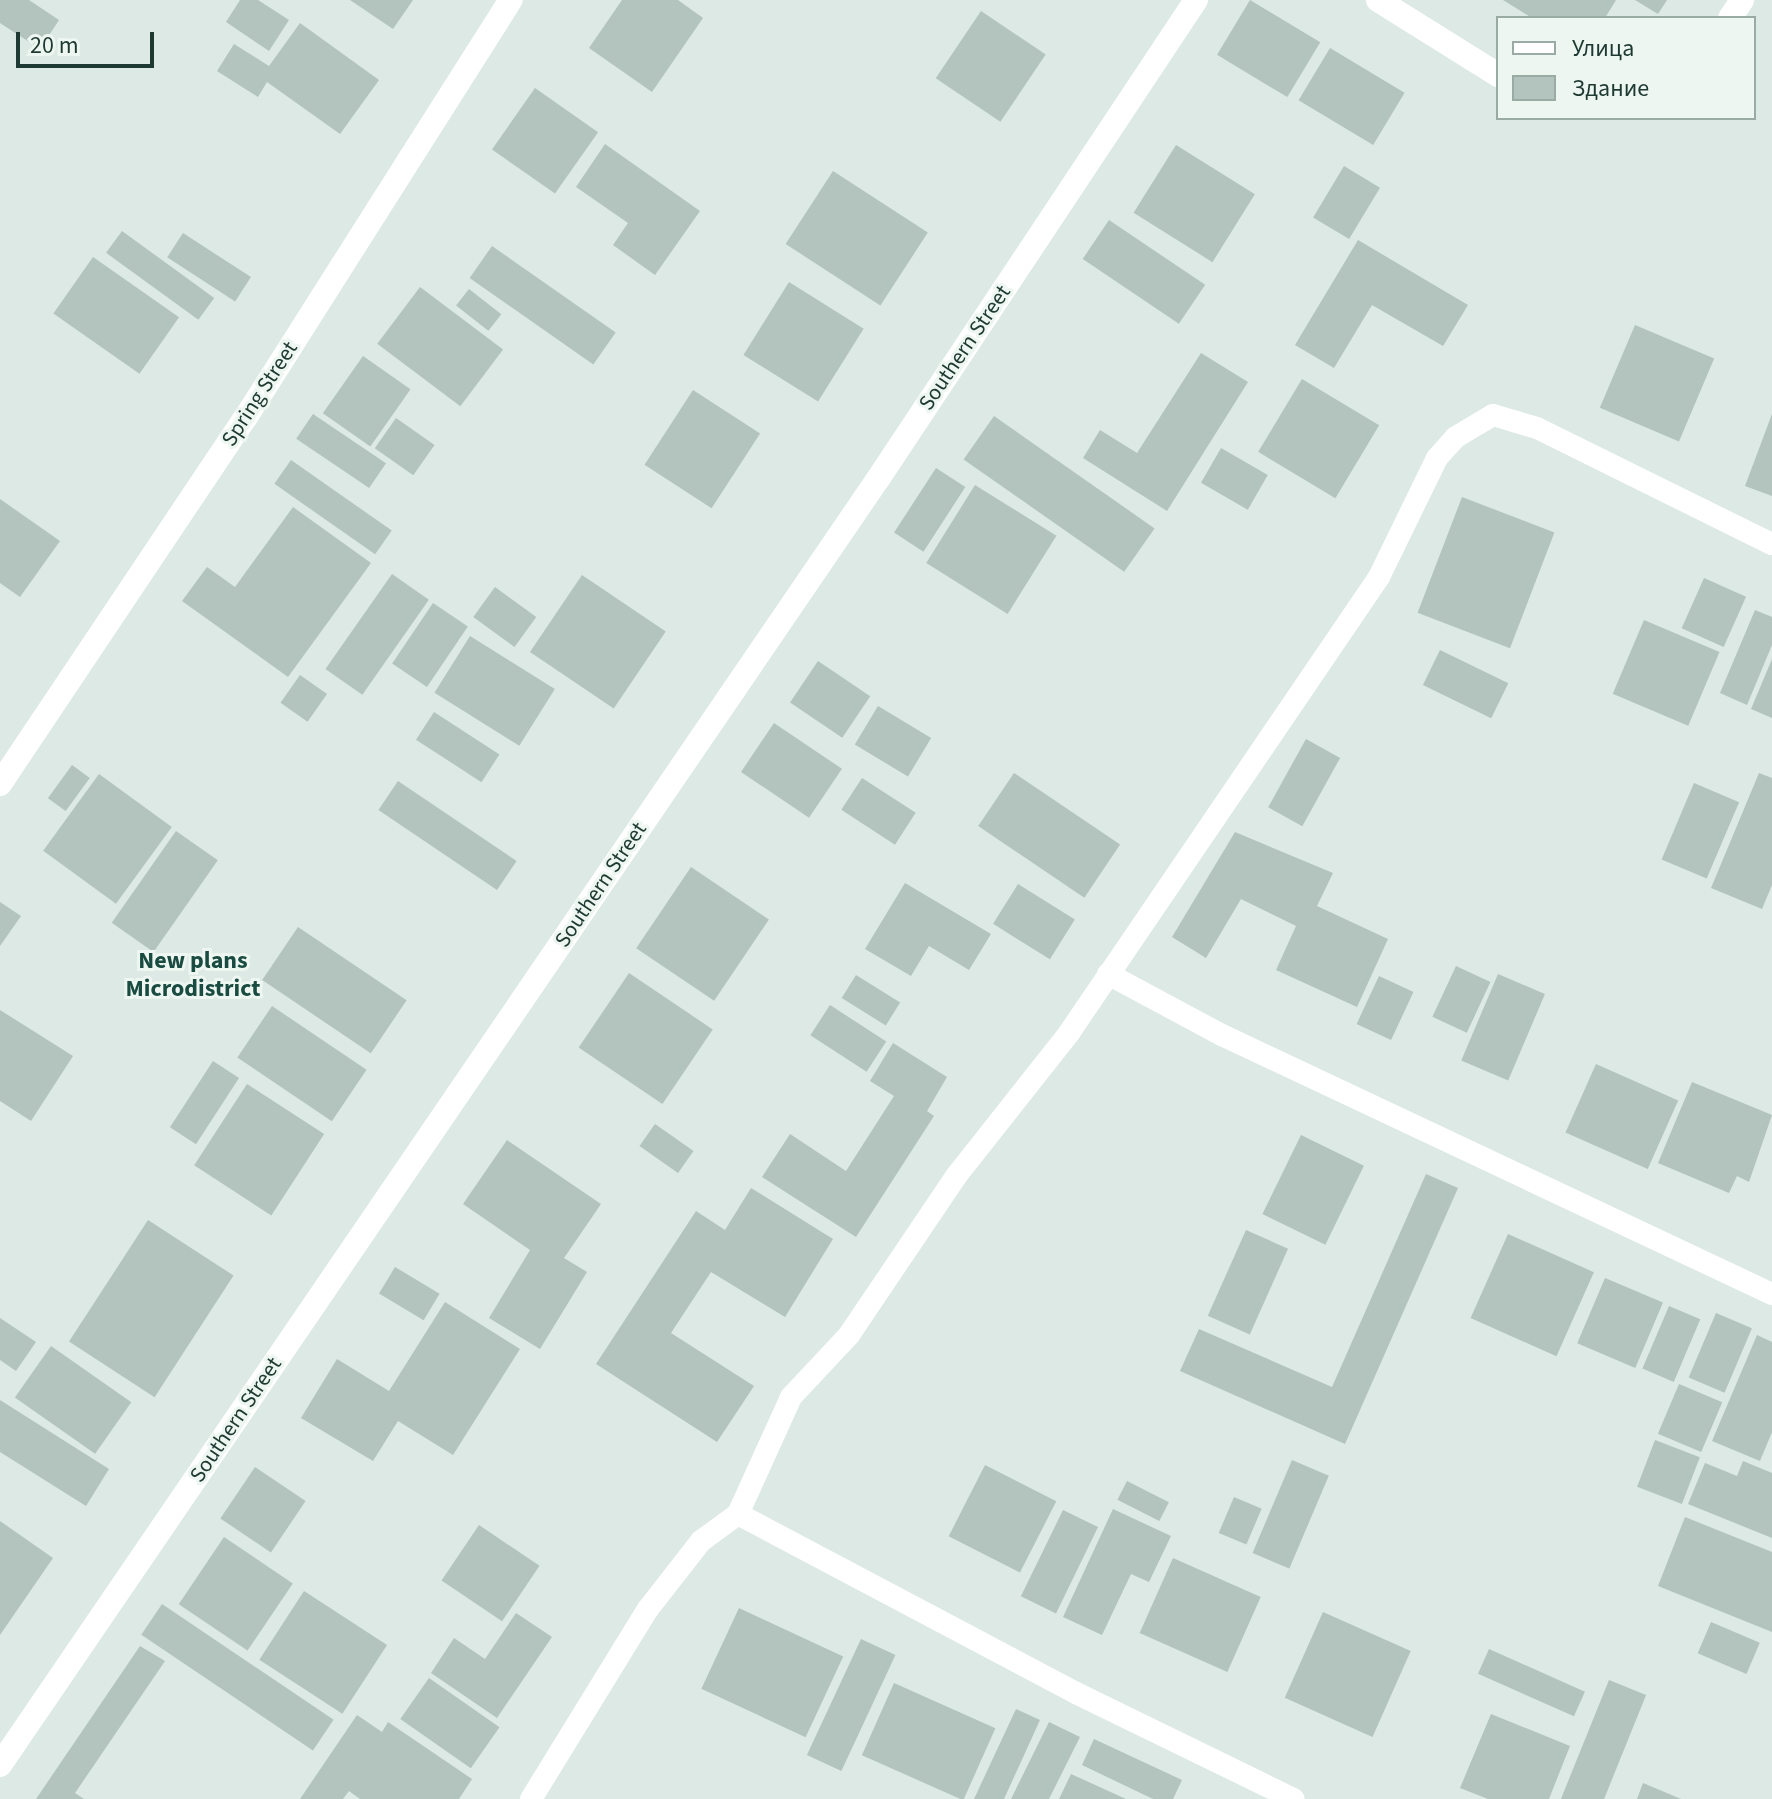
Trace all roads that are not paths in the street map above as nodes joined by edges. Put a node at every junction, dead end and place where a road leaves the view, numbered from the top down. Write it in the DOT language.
graph roads {
  1 [pos="511,0"];
  2 [pos="1196,0"];
  3 [pos="1378,0"];
  4 [pos="1496,74"];
  5 [pos="1772,544"];
  6 [pos="0,784"];
  7 [pos="1108,974"];
  8 [pos="1772,1294"];
  9 [pos="738,1514"];
  10 [pos="0,1765"];
  11 [pos="531,1799"];
  12 [pos="1293,1799"];
  1 -- 6 [label="street, Spring Street"];
  2 -- 10 [label="street, Southern Street"];
  3 -- 4 [label="street"];
  5 -- 7 [label="lane"];
  7 -- 8 [label="lane"];
  7 -- 9 [label="lane"];
  9 -- 11 [label="lane"];
  9 -- 12 [label="lane"];
}
